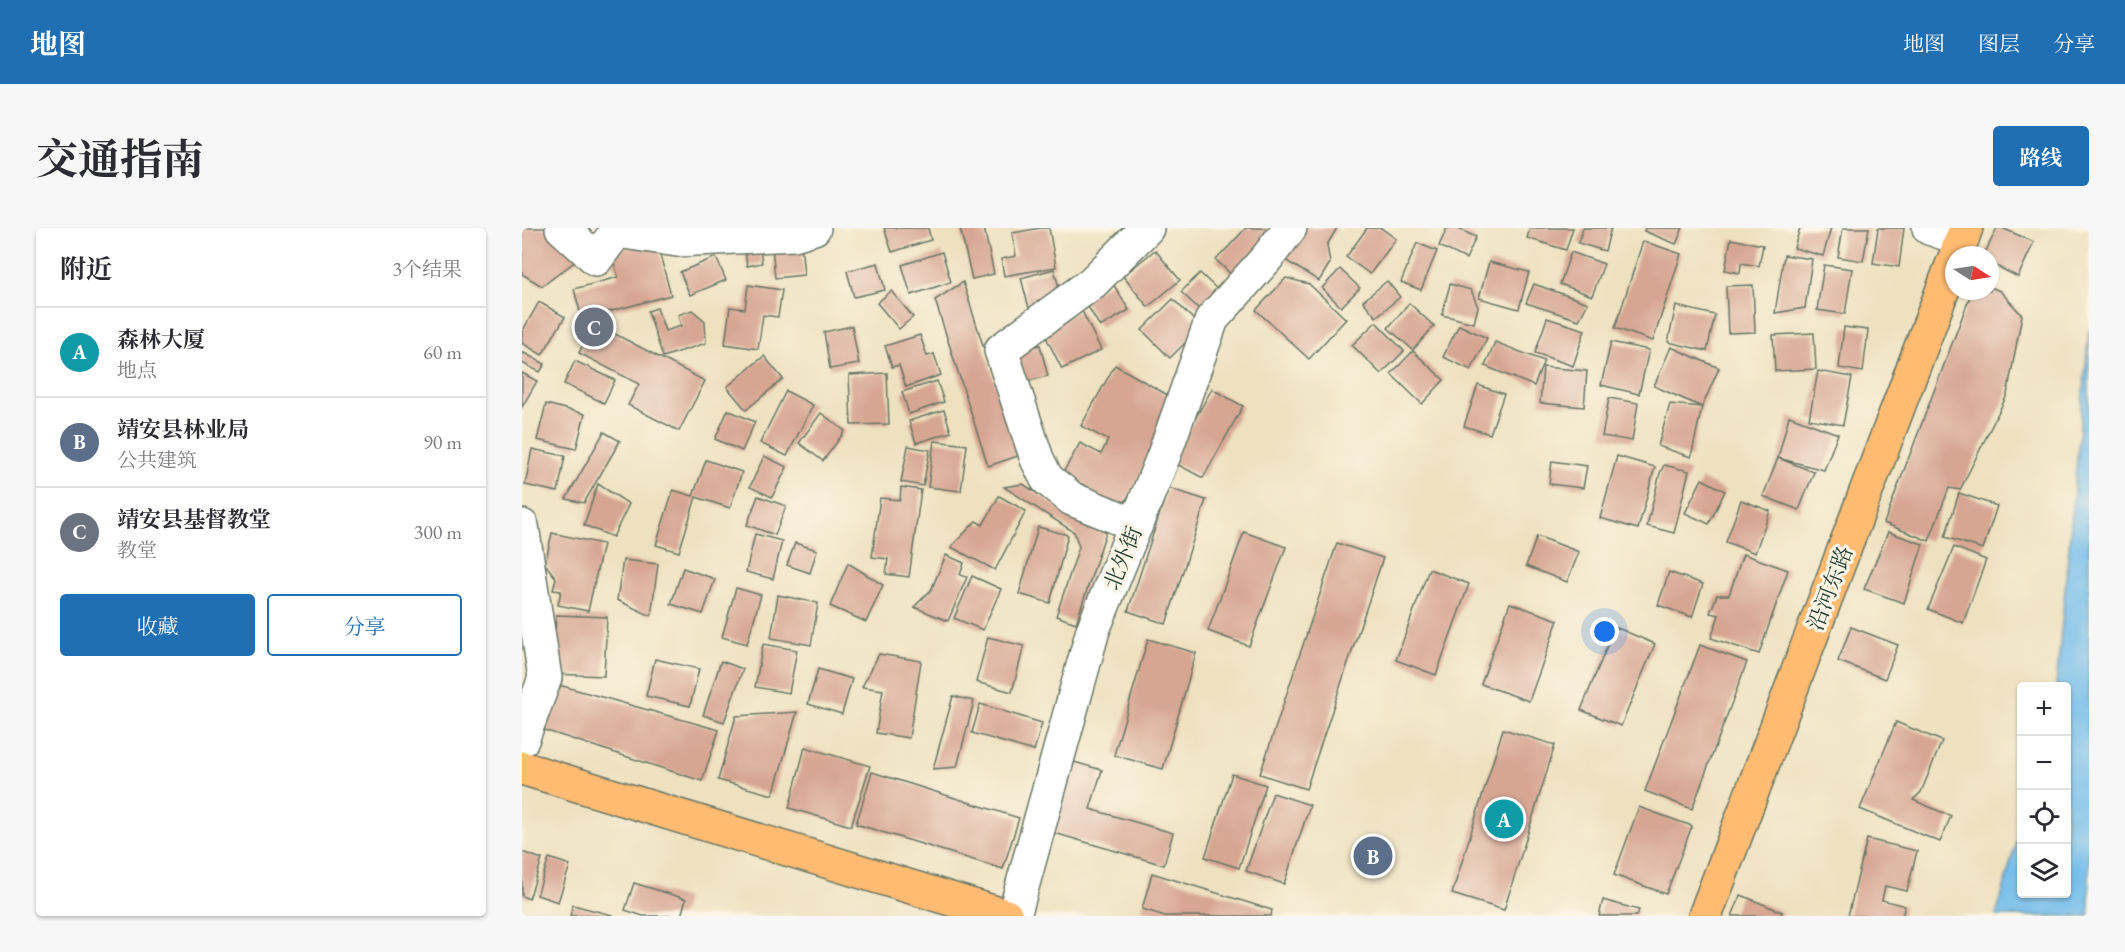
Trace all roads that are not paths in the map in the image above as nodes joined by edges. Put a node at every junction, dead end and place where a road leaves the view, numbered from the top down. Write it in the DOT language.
graph roads {
  1 [pos="562,228"];
  2 [pos="814,228"];
  3 [pos="1148,228"];
  4 [pos="1290,228"];
  5 [pos="1929,228"];
  6 [pos="1960,246"];
  7 [pos="1945,285"];
  8 [pos="522,525"];
  9 [pos="1136,525"];
  10 [pos="522,740"];
  11 [pos="522,768"];
  12 [pos="522,791"];
  13 [pos="929,916"];
  14 [pos="1006,916"];
  15 [pos="1014,916"];
  16 [pos="1705,916"];
  1 -- 2 [label="street"];
  3 -- 9 [label="street"];
  4 -- 9 [label="street, 北外街"];
  5 -- 6 [label="street"];
  7 -- 16 [label="main road, 沿河东路"];
  8 -- 10 [label="street"];
  9 -- 15 [label="street, 北外街"];
  11 -- 14 [label="main road"];
  12 -- 13 [label="main road"];
}
